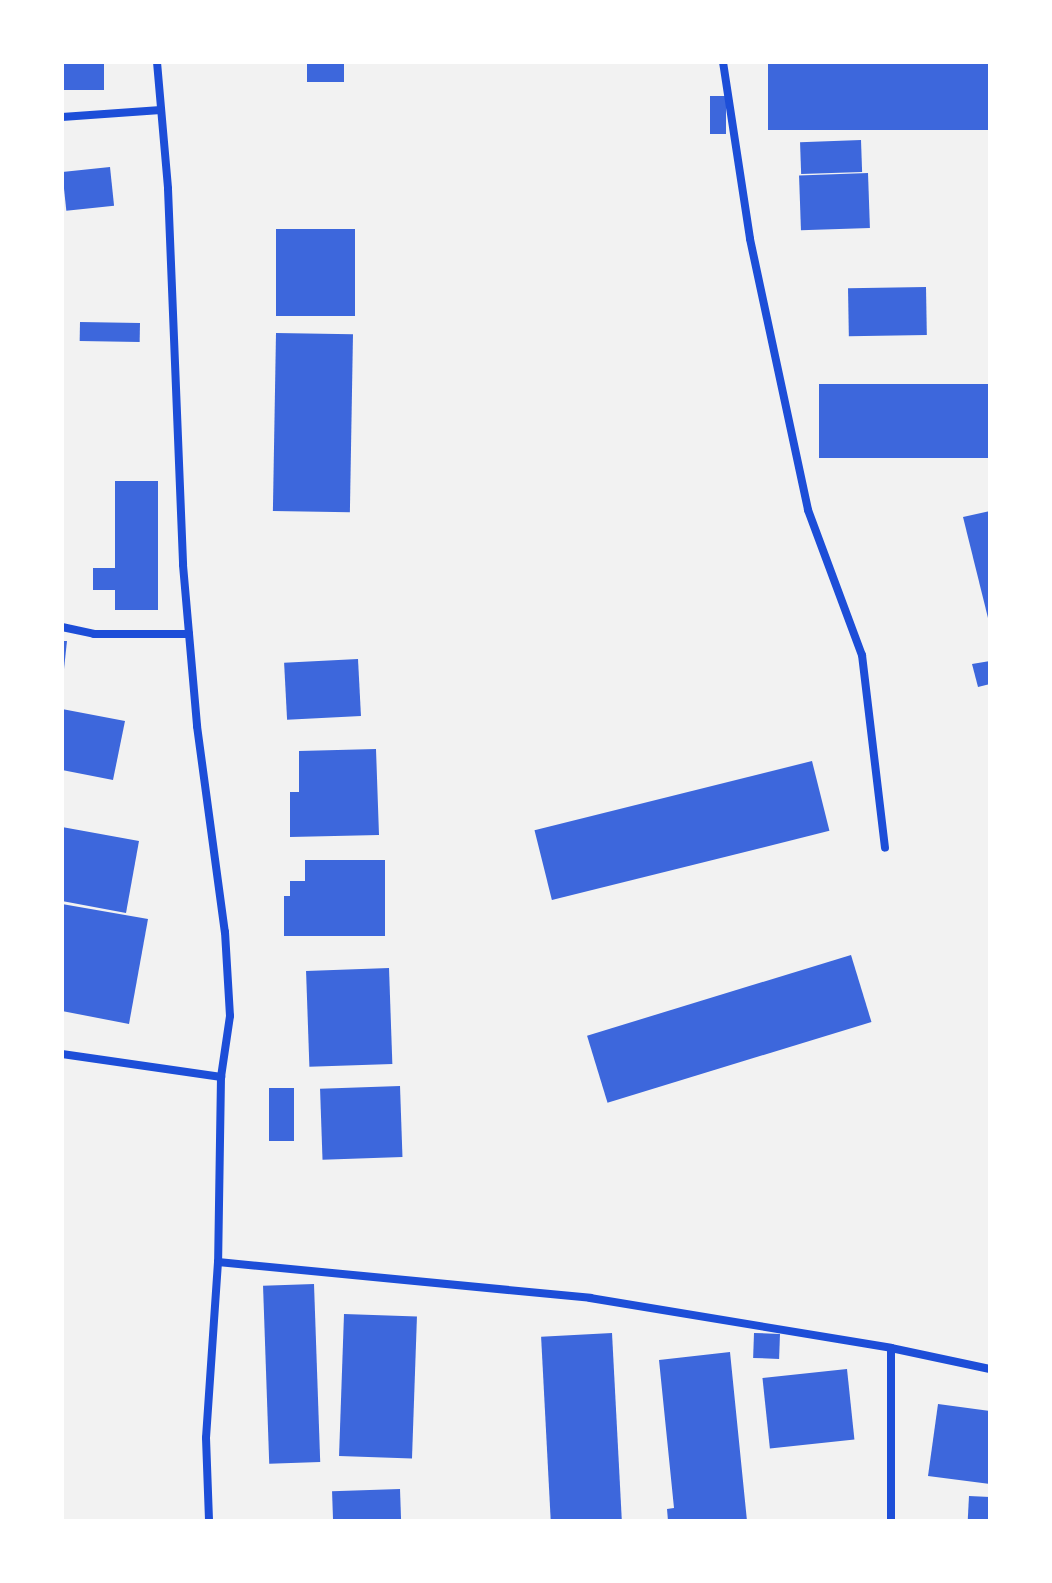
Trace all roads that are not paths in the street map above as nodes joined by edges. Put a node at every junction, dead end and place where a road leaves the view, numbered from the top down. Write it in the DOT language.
graph roads {
  1 [pos="157,62"];
  2 [pos="723,62"];
  3 [pos="161,110"];
  4 [pos="62,117"];
  5 [pos="62,627"];
  6 [pos="189,634"];
  7 [pos="885,848"];
  8 [pos="62,1054"];
  9 [pos="221,1077"];
  10 [pos="218,1262"];
  11 [pos="891,1348"];
  12 [pos="990,1369"];
  13 [pos="209,1521"];
  14 [pos="891,1521"];
  1 -- 3 [label="street"];
  2 -- 7 [label="street"];
  3 -- 4 [label="street"];
  3 -- 6 [label="street"];
  5 -- 6 [label="street"];
  6 -- 9 [label="street"];
  8 -- 9 [label="street"];
  9 -- 10 [label="street"];
  10 -- 11 [label="street"];
  10 -- 13 [label="street"];
  11 -- 12 [label="street"];
  11 -- 14 [label="street"];
}
